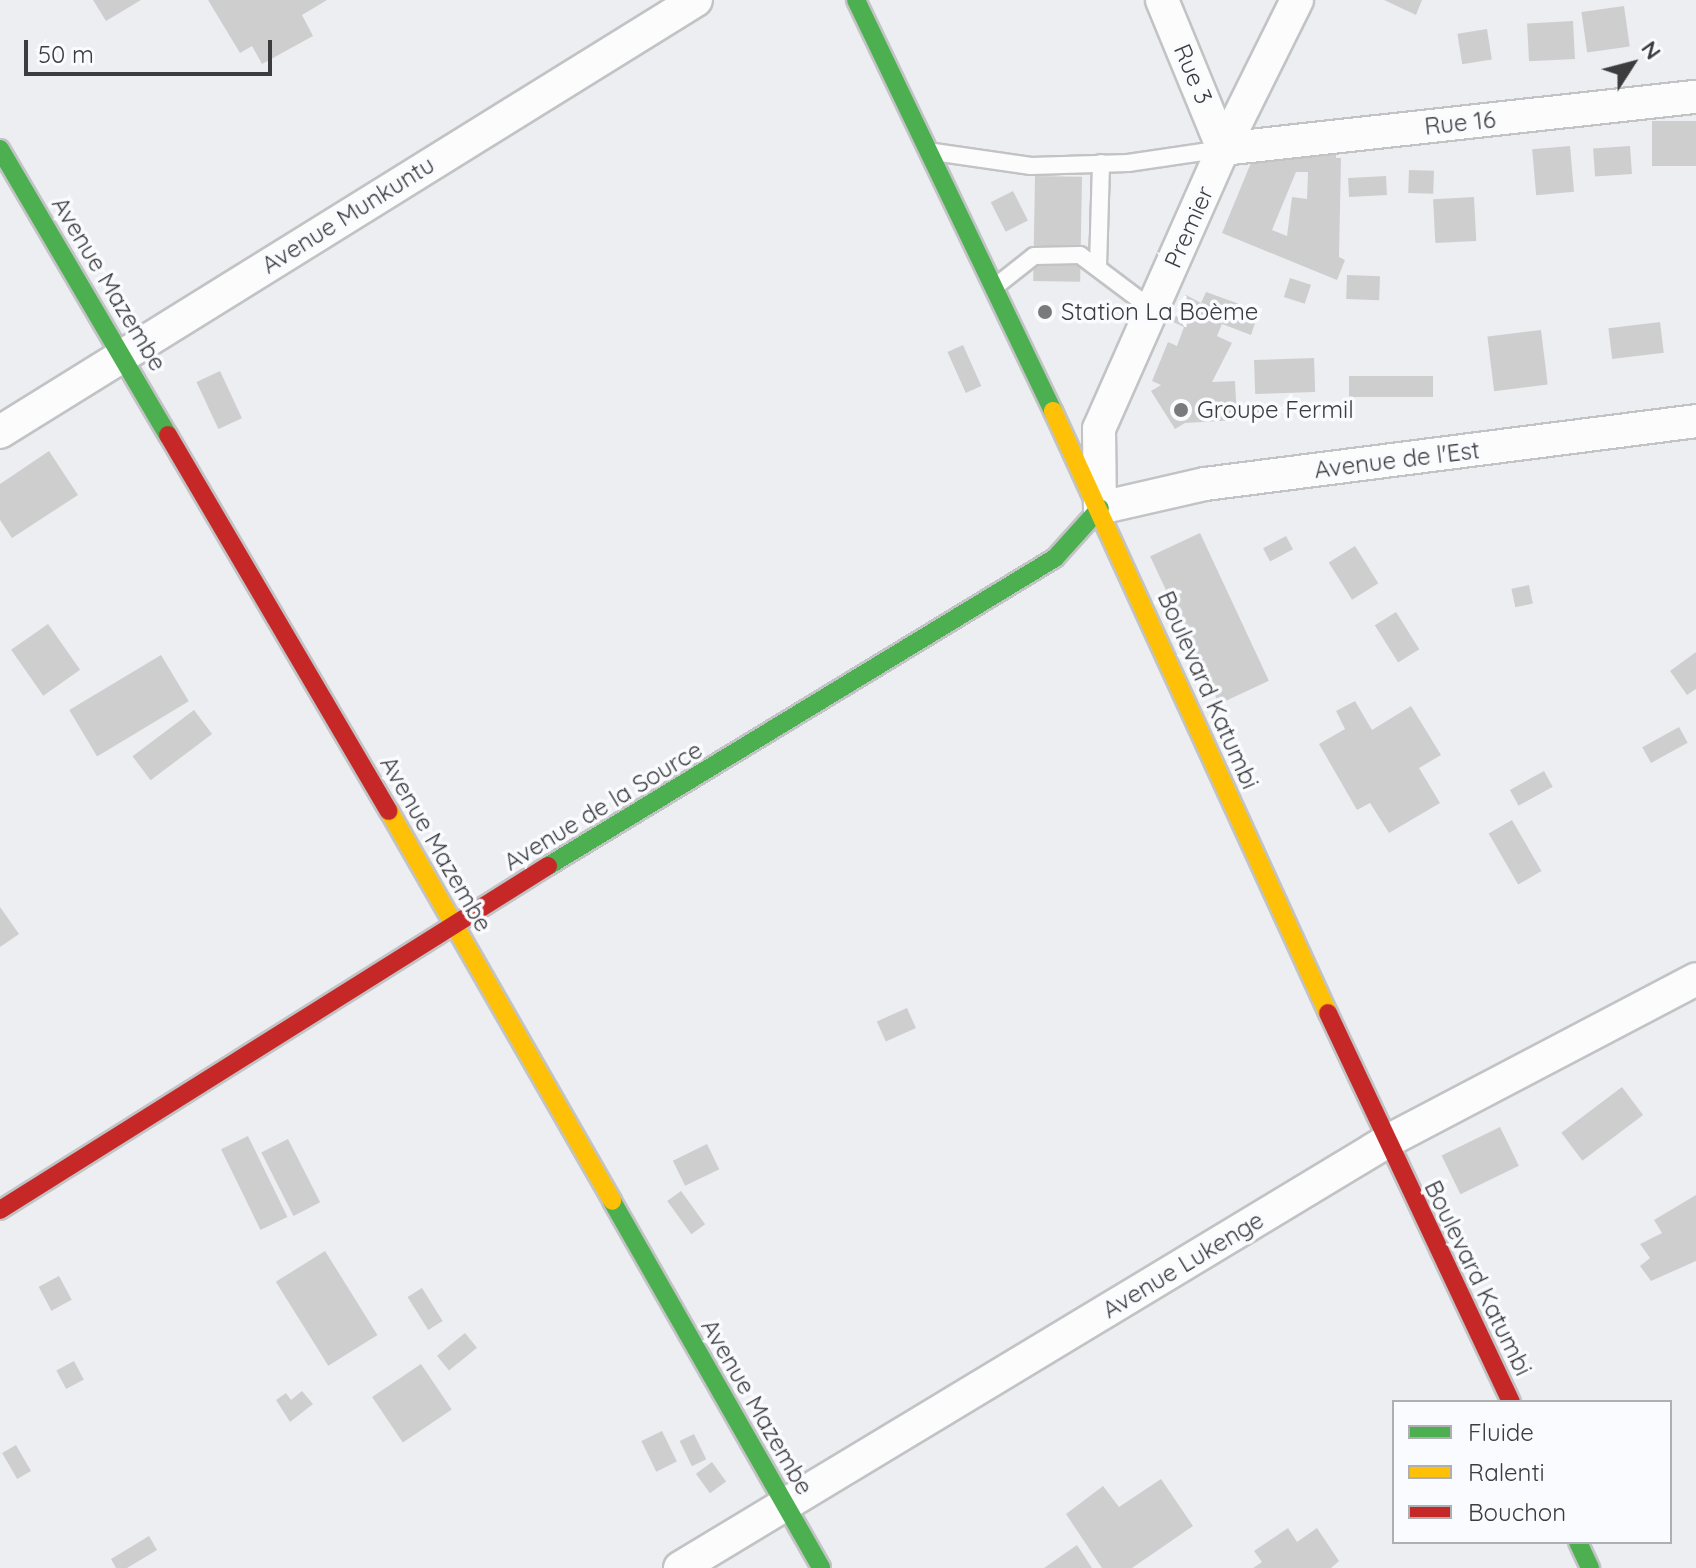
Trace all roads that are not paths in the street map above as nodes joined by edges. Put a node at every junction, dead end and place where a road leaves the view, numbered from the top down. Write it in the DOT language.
graph roads {
  1 [pos="696,0"];
  2 [pos="856,0"];
  3 [pos="1162,0"];
  4 [pos="1297,0"];
  5 [pos="1696,97"];
  6 [pos="0,149"];
  7 [pos="1223,149"];
  8 [pos="928,152"];
  9 [pos="1101,163"];
  10 [pos="1098,266"];
  11 [pos="992,290"];
  12 [pos="1152,309"];
  13 [pos="124,354"];
  14 [pos="1696,421"];
  15 [pos="0,432"];
  16 [pos="1100,508"];
  17 [pos="454,923"];
  18 [pos="1696,979"];
  19 [pos="1386,1142"];
  20 [pos="0,1210"];
  21 [pos="1510,1400"];
  22 [pos="786,1506"];
  23 [pos="1579,1544"];
  24 [pos="680,1568"];
  25 [pos="821,1568"];
  26 [pos="1590,1568"];
  1 -- 13 [label="street, Avenue Munkuntu"];
  2 -- 8 [label="street, Boulevard Katumbi"];
  3 -- 7 [label="street, Rue 3"];
  4 -- 7 [label="street, Premier"];
  5 -- 7 [label="street, Rue 16"];
  6 -- 13 [label="street, Avenue Mazembe"];
  7 -- 9 [label="lane"];
  7 -- 12 [label="street, Premier"];
  8 -- 9 [label="lane"];
  8 -- 11 [label="street, Boulevard Katumbi"];
  9 -- 10 [label="lane"];
  10 -- 11 [label="lane"];
  10 -- 12 [label="lane"];
  11 -- 16 [label="street, Boulevard Katumbi"];
  12 -- 16 [label="street, Premier"];
  13 -- 15 [label="street, Avenue Munkuntu"];
  13 -- 17 [label="street, Avenue Mazembe"];
  14 -- 16 [label="street, Avenue de l'Est"];
  16 -- 17 [label="street, Avenue de la Source"];
  16 -- 19 [label="street, Boulevard Katumbi"];
  17 -- 20 [label="street, Avenue de la Source"];
  17 -- 22 [label="street, Avenue Mazembe"];
  18 -- 19 [label="street, Avenue Lukenge"];
  19 -- 21 [label="street, Boulevard Katumbi"];
  19 -- 22 [label="street, Avenue Lukenge"];
  22 -- 24 [label="street, Avenue Lukenge"];
  22 -- 25 [label="street, Avenue Mazembe"];
  23 -- 26 [label="street"];
}
